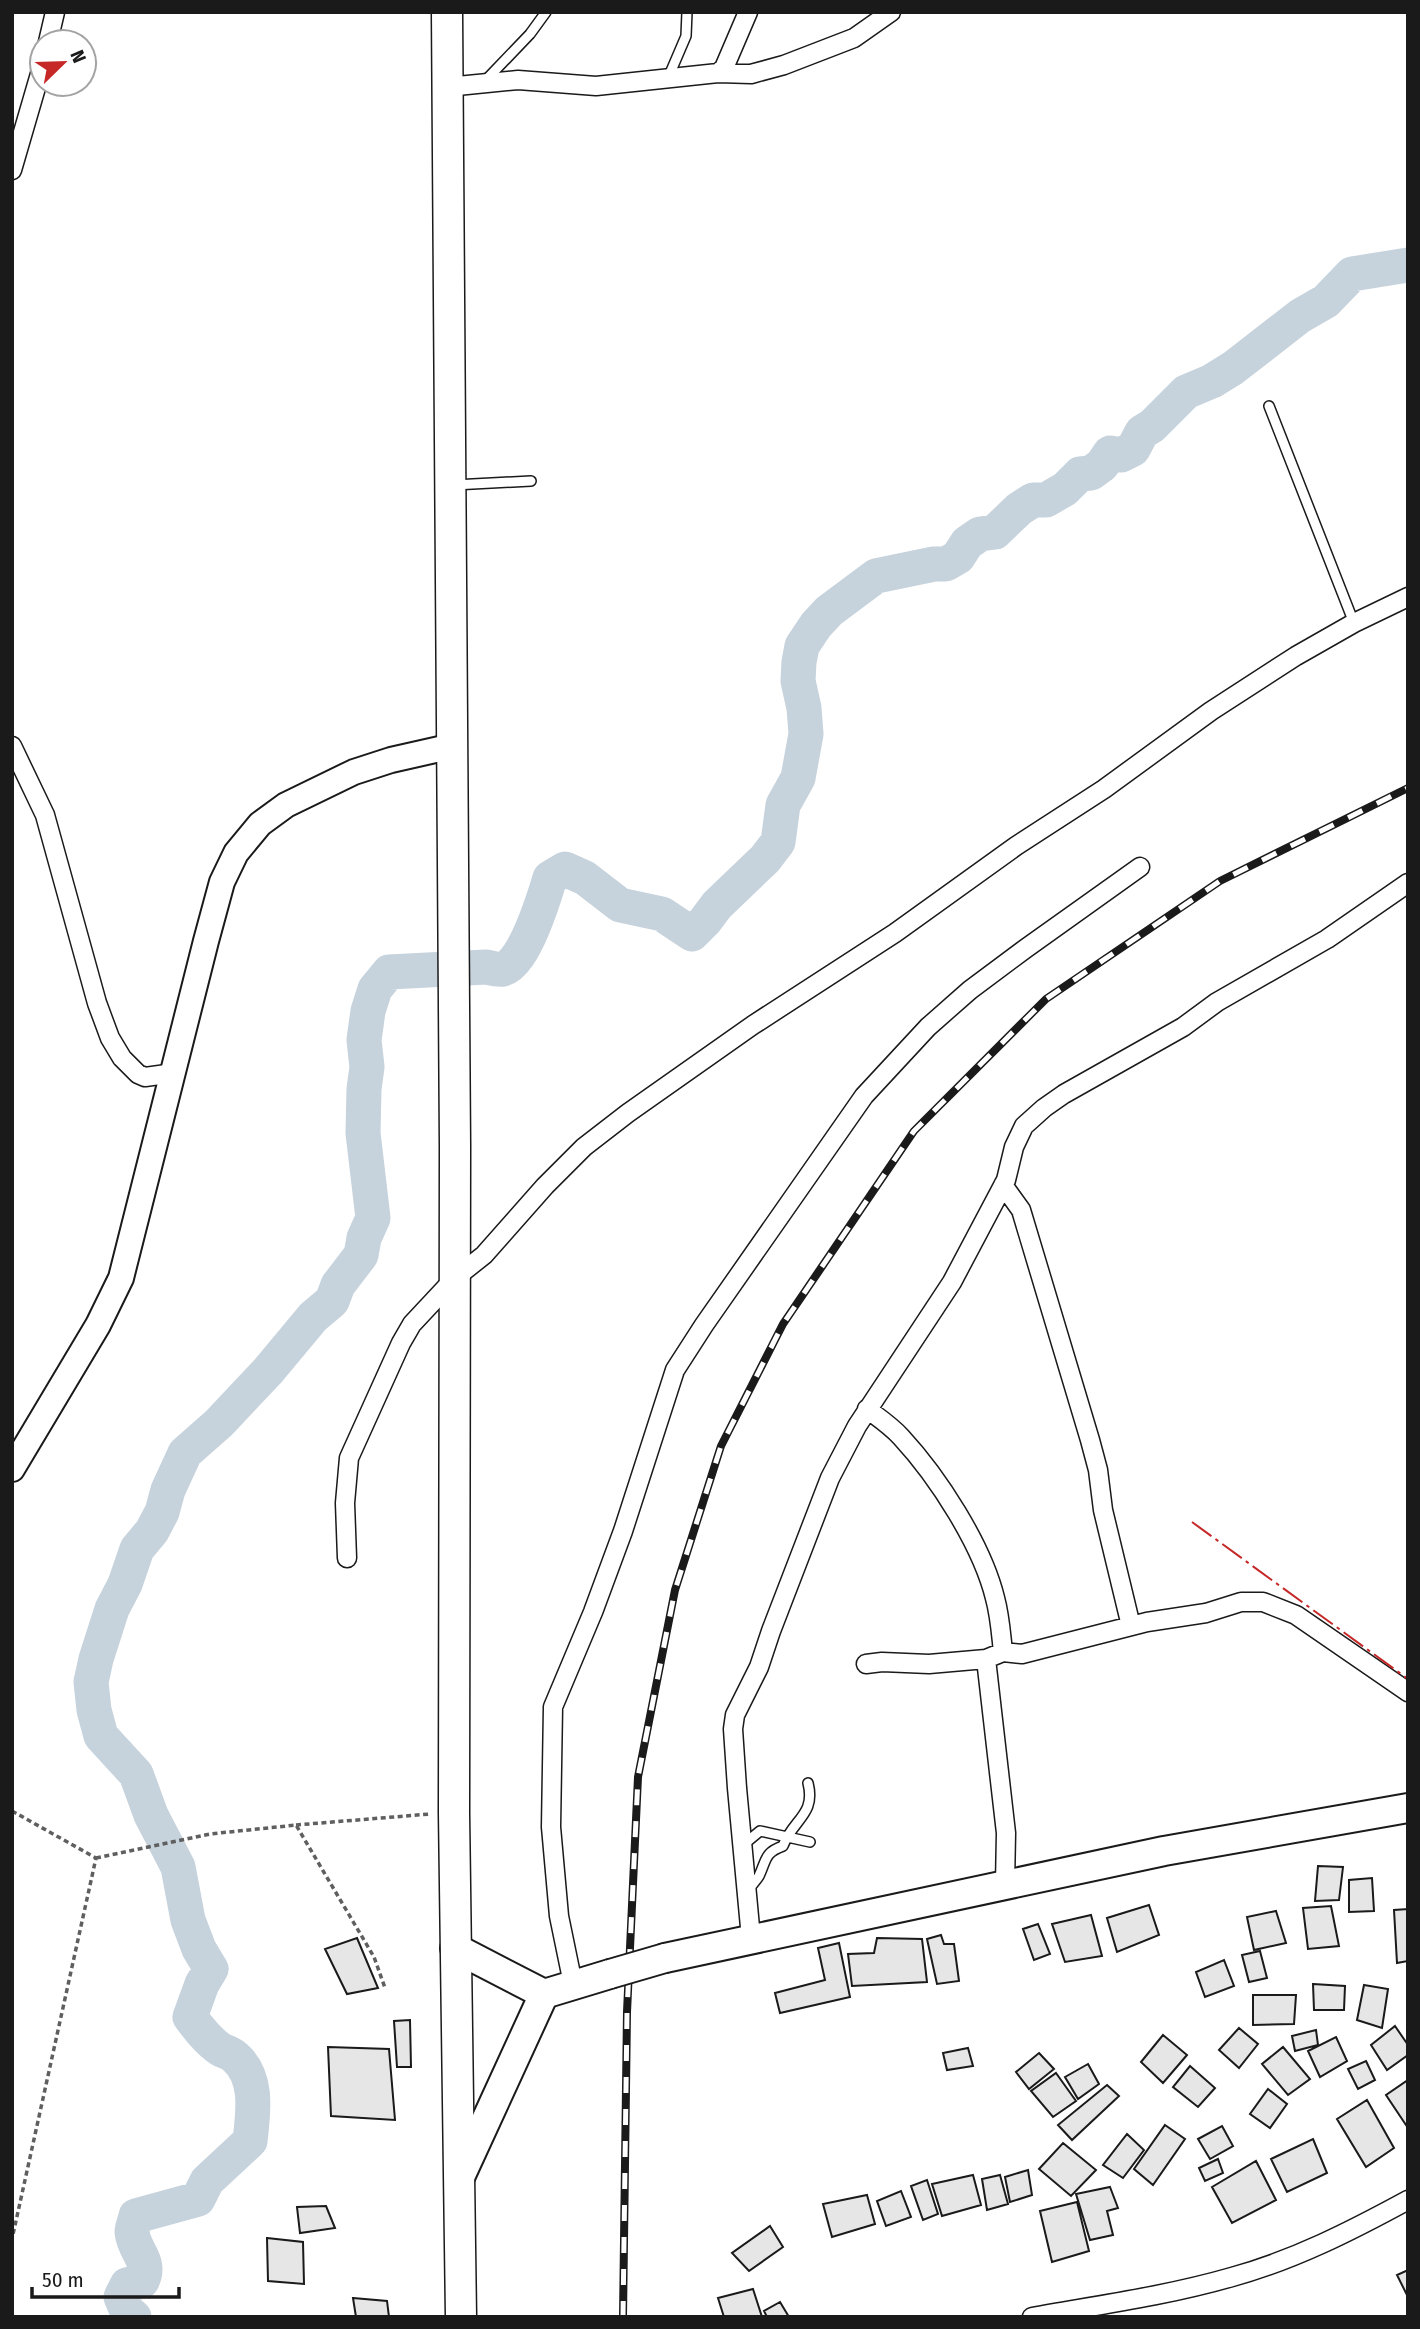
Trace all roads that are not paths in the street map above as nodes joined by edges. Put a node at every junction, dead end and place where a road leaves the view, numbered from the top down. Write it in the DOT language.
graph roads {
  1 [pos="447,12"];
  2 [pos="546,12"];
  3 [pos="687,12"];
  4 [pos="748,12"];
  5 [pos="891,12"];
  6 [pos="718,73"];
  7 [pos="668,80"];
  8 [pos="482,84"];
  9 [pos="447,87"];
  10 [pos="33,98"];
  11 [pos="12,170"];
  12 [pos="1269,406"];
  13 [pos="531,481"];
  14 [pos="449,486"];
  15 [pos="1408,597"];
  16 [pos="1354,623"];
  17 [pos="12,746"];
  18 [pos="453,746"];
  19 [pos="1140,867"];
  20 [pos="1408,883"];
  21 [pos="174,1073"];
  22 [pos="1003,1185"];
  23 [pos="455,1278"];
  24 [pos="867,1409"];
  25 [pos="12,1469"];
  26 [pos="346,1558"];
  27 [pos="1131,1626"];
  28 [pos="1003,1652"];
  29 [pos="986,1659"];
  30 [pos="866,1664"];
  31 [pos="1408,1692"];
  32 [pos="808,1783"];
  33 [pos="1408,1808"];
  34 [pos="787,1836"];
  35 [pos="810,1842"];
  36 [pos="743,1845"];
  37 [pos="1005,1884"];
  38 [pos="747,1892"];
  39 [pos="751,1938"];
  40 [pos="455,1948"];
  41 [pos="573,1984"];
  42 [pos="544,1994"];
  43 [pos="460,2177"];
  44 [pos="1408,2200"];
  45 [pos="461,2317"];
  46 [pos="1032,2317"];
  1 -- 9 [label="highway"];
  2 -- 8 [label="lane"];
  3 -- 7 [label="lane"];
  4 -- 6 [label="street"];
  5 -- 6 [label="street"];
  6 -- 7 [label="street"];
  7 -- 8 [label="street"];
  8 -- 9 [label="street"];
  9 -- 14 [label="highway"];
  10 -- 11 [label="street"];
  12 -- 16 [label="lane"];
  13 -- 14 [label="lane"];
  14 -- 18 [label="highway"];
  15 -- 16 [label="street"];
  16 -- 23 [label="street"];
  17 -- 21 [label="street"];
  18 -- 21 [label="main road"];
  18 -- 23 [label="highway"];
  19 -- 41 [label="street"];
  20 -- 22 [label="street"];
  21 -- 25 [label="main road"];
  22 -- 24 [label="street"];
  22 -- 27 [label="street"];
  23 -- 26 [label="street"];
  23 -- 40 [label="highway"];
  24 -- 28 [label="street"];
  24 -- 36 [label="street"];
  27 -- 28 [label="street"];
  27 -- 31 [label="street"];
  28 -- 29 [label="street"];
  29 -- 30 [label="street"];
  29 -- 37 [label="street"];
  32 -- 34 [label="lane"];
  33 -- 37 [label="main road"];
  34 -- 35 [label="lane"];
  34 -- 36 [label="lane"];
  34 -- 38 [label="lane"];
  36 -- 38 [label="street"];
  37 -- 39 [label="main road"];
  38 -- 39 [label="street"];
  39 -- 41 [label="main road, bridge"];
  40 -- 42 [label="main road"];
  40 -- 43 [label="highway"];
  41 -- 42 [label="main road"];
  42 -- 43 [label="main road"];
  43 -- 45 [label="highway"];
  44 -- 46 [label="street"];
}
